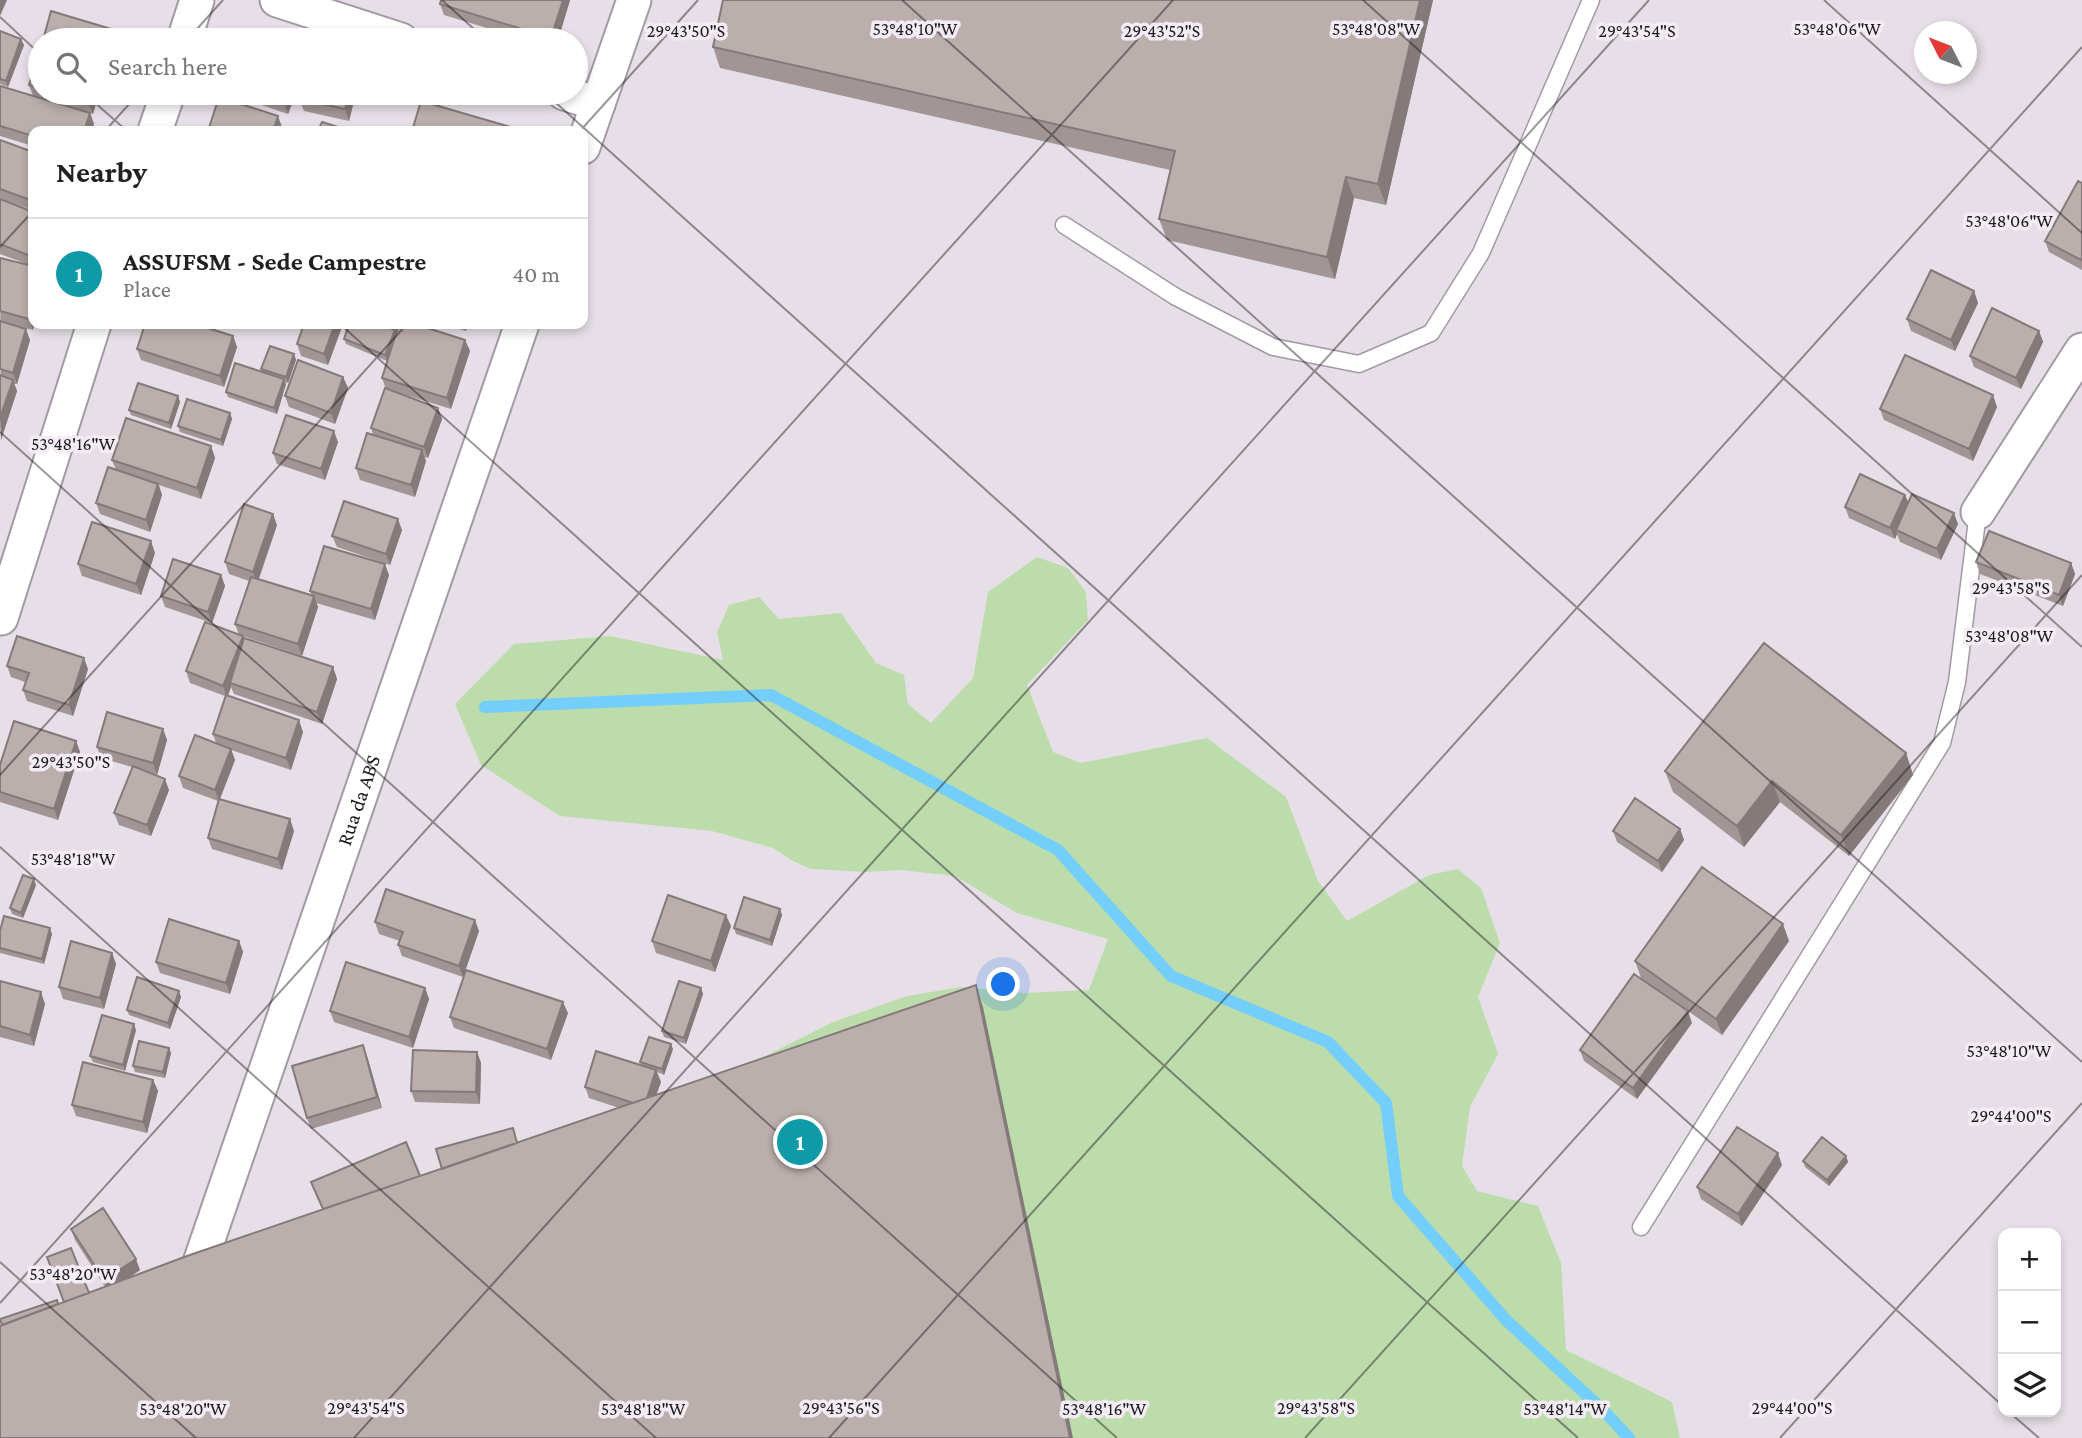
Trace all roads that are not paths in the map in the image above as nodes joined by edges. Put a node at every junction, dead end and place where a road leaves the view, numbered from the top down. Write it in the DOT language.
graph roads {
  1 [pos="197,0"];
  2 [pos="277,0"];
  3 [pos="634,0"];
  4 [pos="1591,0"];
  5 [pos="188,28"];
  6 [pos="364,28"];
  7 [pos="588,101"];
  8 [pos="597,104"];
  9 [pos="164,105"];
  10 [pos="157,126"];
  11 [pos="588,132"];
  12 [pos="1064,225"];
  13 [pos="92,329"];
  14 [pos="520,329"];
  15 [pos="2082,350"];
  16 [pos="1978,512"];
  17 [pos="1,618"];
  18 [pos="1641,1227"];
  19 [pos="194,1284"];
  1 -- 5 [label="street"];
  2 -- 6 [label="street"];
  3 -- 8 [label="street"];
  4 -- 12 [label="lane"];
  7 -- 8 [label="street"];
  8 -- 11 [label="street"];
  9 -- 10 [label="street"];
  13 -- 17 [label="street"];
  14 -- 19 [label="street, Rua da ABS"];
  15 -- 16 [label="street"];
  16 -- 18 [label="lane"];
}
